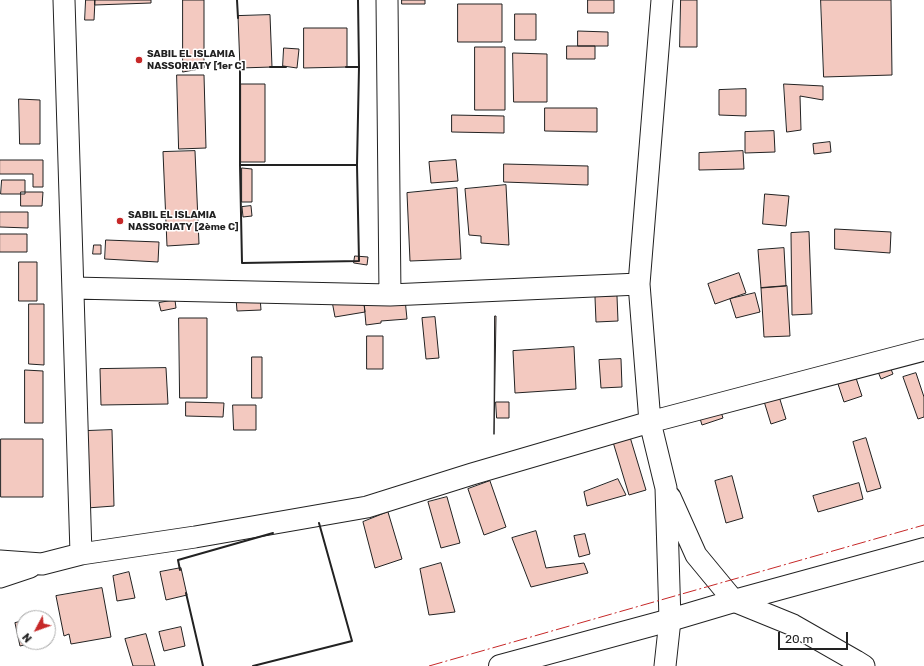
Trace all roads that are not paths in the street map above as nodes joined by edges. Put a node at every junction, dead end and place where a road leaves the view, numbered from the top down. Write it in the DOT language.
graph roads {
  1 [pos="64,0"];
  2 [pos="388,0"];
  3 [pos="662,0"];
  4 [pos="639,284"];
  5 [pos="73,288"];
  6 [pos="390,295"];
  7 [pos="924,350"];
  8 [pos="650,422"];
  9 [pos="666,488"];
  10 [pos="924,549"];
  11 [pos="81,554"];
  12 [pos="0,561"];
  13 [pos="42,564"];
  14 [pos="0,577"];
  15 [pos="734,601"];
  16 [pos="670,620"];
  17 [pos="500,666"];
  18 [pos="665,666"];
  19 [pos="864,666"];
  1 -- 5 [label="street"];
  2 -- 6 [label="street"];
  3 -- 4 [label="street"];
  4 -- 6 [label="street"];
  4 -- 8 [label="street"];
  5 -- 6 [label="street"];
  5 -- 11 [label="street"];
  7 -- 8 [label="street"];
  8 -- 9 [label="street"];
  8 -- 11 [label="street"];
  9 -- 15 [label="street"];
  9 -- 16 [label="street"];
  10 -- 15 [label="street"];
  11 -- 13 [label="street"];
  12 -- 13 [label="street"];
  13 -- 14 [label="street"];
  15 -- 16 [label="street"];
  15 -- 19 [label="street"];
  16 -- 17 [label="street"];
  16 -- 18 [label="street"];
}
